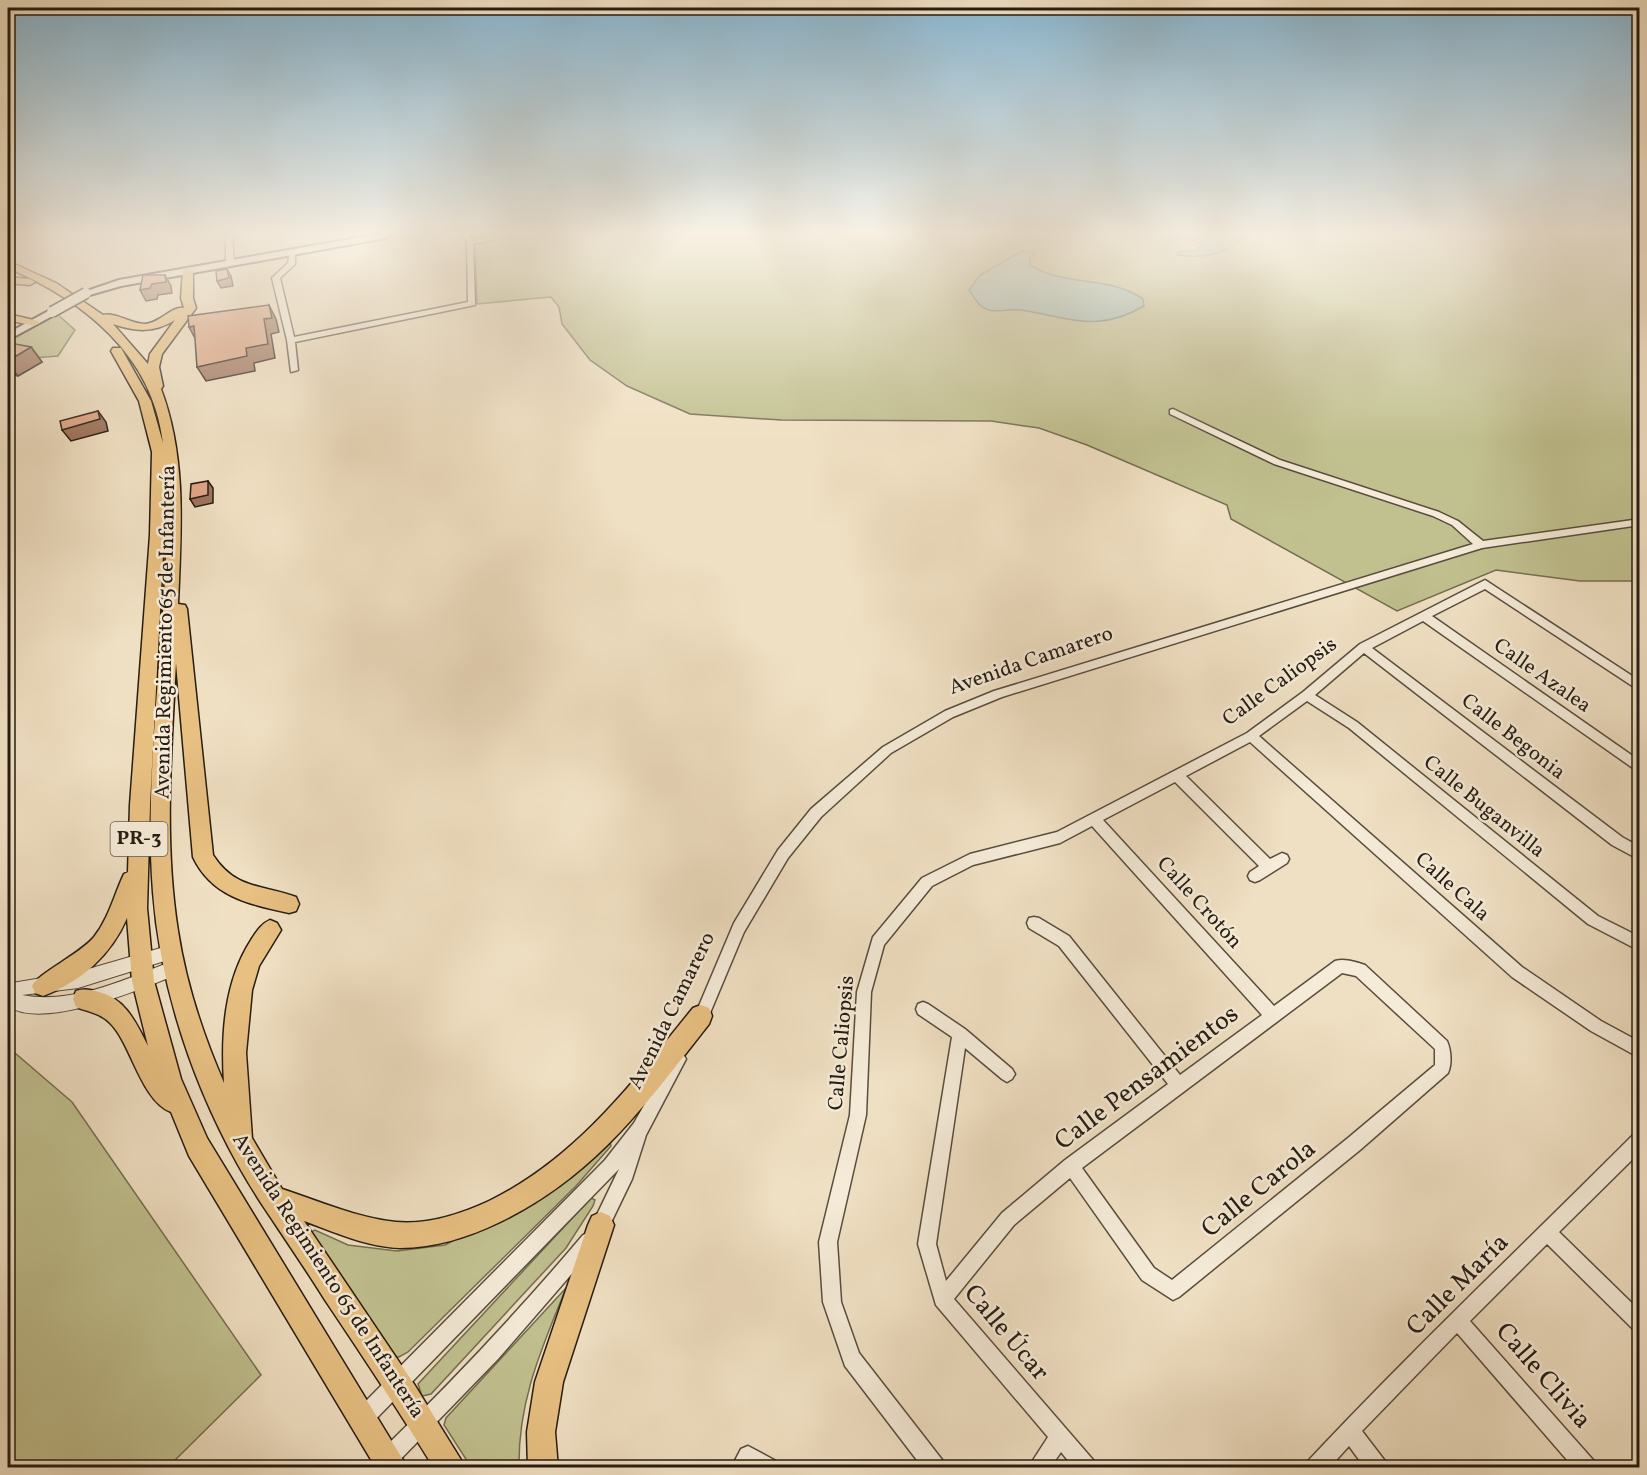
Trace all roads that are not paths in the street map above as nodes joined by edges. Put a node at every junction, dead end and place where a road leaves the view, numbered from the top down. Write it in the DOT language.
graph roads {
  1 [pos="67,304"];
  2 [pos="68,304"];
  3 [pos="83,304"];
  4 [pos="184,304"];
  5 [pos="190,304"];
  6 [pos="281,304"];
  7 [pos="468,304"];
  8 [pos="99,314"];
  9 [pos="8,316"];
  10 [pos="34,323"];
  11 [pos="8,337"];
  12 [pos="291,340"];
  13 [pos="294,370"];
  14 [pos="156,390"];
  15 [pos="1173,411"];
  16 [pos="1640,522"];
  17 [pos="1481,545"];
  18 [pos="171,570"];
  19 [pos="1423,615"];
  20 [pos="1364,647"];
  21 [pos="1640,687"];
  22 [pos="1307,695"];
  23 [pos="1251,736"];
  24 [pos="1640,768"];
  25 [pos="1176,775"];
  26 [pos="1095,819"];
  27 [pos="139,846"];
  28 [pos="1640,854"];
  29 [pos="1282,859"];
  30 [pos="1269,867"];
  31 [pos="1255,876"];
  32 [pos="289,904"];
  33 [pos="1034,923"];
  34 [pos="270,930"];
  35 [pos="1640,945"];
  36 [pos="173,960"];
  37 [pos="142,971"];
  38 [pos="43,986"];
  39 [pos="9,990"];
  40 [pos="84,999"];
  41 [pos="923,1009"];
  42 [pos="1403,1010"];
  43 [pos="1272,1015"];
  44 [pos="701,1016"];
  45 [pos="960,1034"];
  46 [pos="1640,1051"];
  47 [pos="1007,1074"];
  48 [pos="1179,1086"];
  49 [pos="185,1119"];
  50 [pos="640,1129"];
  51 [pos="1640,1140"];
  52 [pos="240,1142"];
  53 [pos="1071,1166"];
  54 [pos="272,1198"];
  55 [pos="602,1225"];
  56 [pos="1548,1233"];
  57 [pos="942,1299"];
  58 [pos="1458,1321"];
  59 [pos="1640,1324"];
  60 [pos="397,1384"];
  61 [pos="363,1418"];
  62 [pos="423,1424"];
  63 [pos="1349,1430"];
  64 [pos="1060,1436"];
  65 [pos="390,1463"];
  66 [pos="451,1467"];
  67 [pos="543,1467"];
  68 [pos="741,1467"];
  69 [pos="769,1467"];
  70 [pos="936,1467"];
  71 [pos="1038,1467"];
  72 [pos="1087,1467"];
  73 [pos="1315,1467"];
  74 [pos="1378,1467"];
  75 [pos="1587,1467"];
  1 -- 10 [label="main road, bridge"];
  2 -- 27 [label="main road, Avenida Regimiento 65 de Infantería / PR-3"];
  3 -- 8 [label="main road, Avenida Regimiento 65 de Infantería / PR-3"];
  4 -- 8 [label="main road"];
  5 -- 14 [label="main road"];
  6 -- 12 [label="street"];
  7 -- 12 [label="street"];
  8 -- 14 [label="main road, Avenida Regimiento 65 de Infantería / PR-3"];
  9 -- 10 [label="main road"];
  10 -- 11 [label="main road"];
  12 -- 13 [label="street"];
  14 -- 18 [label="main road, Avenida Regimiento 65 de Infantería / PR-3"];
  15 -- 17 [label="street"];
  16 -- 17 [label="street, Avenida Camarero"];
  17 -- 44 [label="street, Avenida Camarero"];
  18 -- 32 [label="main road"];
  18 -- 36 [label="main road, Avenida Regimiento 65 de Infantería / PR-3"];
  19 -- 20 [label="street, Calle Caliopsis"];
  19 -- 21 [label="street, Calle Caliopsis"];
  19 -- 24 [label="street, Calle Azalea"];
  20 -- 22 [label="street, Calle Caliopsis"];
  20 -- 28 [label="street, Calle Begonia"];
  22 -- 23 [label="street, Calle Caliopsis"];
  22 -- 35 [label="street, Calle Buganvilla"];
  23 -- 25 [label="street, Calle Caliopsis"];
  23 -- 46 [label="street, Calle Cala"];
  25 -- 26 [label="street, Calle Caliopsis"];
  25 -- 30 [label="street"];
  26 -- 43 [label="street, Calle Crotón"];
  26 -- 70 [label="street, Calle Caliopsis"];
  27 -- 37 [label="main road, Avenida Regimiento 65 de Infantería / PR-3"];
  27 -- 38 [label="main road"];
  29 -- 30 [label="street"];
  30 -- 31 [label="street"];
  33 -- 48 [label="street"];
  34 -- 52 [label="main road"];
  36 -- 37 [label="street"];
  36 -- 52 [label="main road, Avenida Regimiento 65 de Infantería / PR-3"];
  37 -- 38 [label="street"];
  37 -- 40 [label="street"];
  37 -- 49 [label="main road, Avenida Regimiento 65 de Infantería / PR-3"];
  38 -- 39 [label="street"];
  39 -- 40 [label="street"];
  40 -- 49 [label="main road"];
  41 -- 45 [label="street"];
  42 -- 43 [label="street, Calle Pensamientos"];
  42 -- 53 [label="street, Calle Carola"];
  43 -- 48 [label="street, Calle Pensamientos"];
  44 -- 50 [label="street, Avenida Camarero"];
  44 -- 54 [label="main road"];
  45 -- 47 [label="street"];
  45 -- 57 [label="street, Calle Úcar"];
  48 -- 53 [label="street, Calle Pensamientos"];
  49 -- 61 [label="main road, Avenida Regimiento 65 de Infantería / PR-3"];
  50 -- 55 [label="street, Avenida Camarero"];
  50 -- 60 [label="street, Avenida Camarero"];
  51 -- 56 [label="street, Calle María"];
  52 -- 54 [label="main road, Avenida Regimiento 65 de Infantería / PR-3"];
  53 -- 57 [label="street, Calle Pensamientos"];
  54 -- 60 [label="main road, Avenida Regimiento 65 de Infantería / PR-3"];
  55 -- 62 [label="street, Avenida Camarero"];
  55 -- 67 [label="main road"];
  56 -- 58 [label="street, Calle María"];
  56 -- 59 [label="street"];
  57 -- 64 [label="street, Calle Úcar"];
  58 -- 63 [label="street, Calle María"];
  58 -- 75 [label="street, Calle Clivia"];
  60 -- 61 [label="street, Avenida Camarero"];
  60 -- 62 [label="main road, Avenida Regimiento 65 de Infantería / PR-3"];
  61 -- 65 [label="main road, Avenida Regimiento 65 de Infantería / PR-3"];
  62 -- 65 [label="street, Avenida Camarero"];
  62 -- 66 [label="main road, Avenida Regimiento 65 de Infantería / PR-3"];
  63 -- 73 [label="street, Calle María"];
  63 -- 74 [label="street"];
  64 -- 71 [label="street"];
  64 -- 72 [label="street, Calle Úcar"];
  68 -- 69 [label="street"];
}
